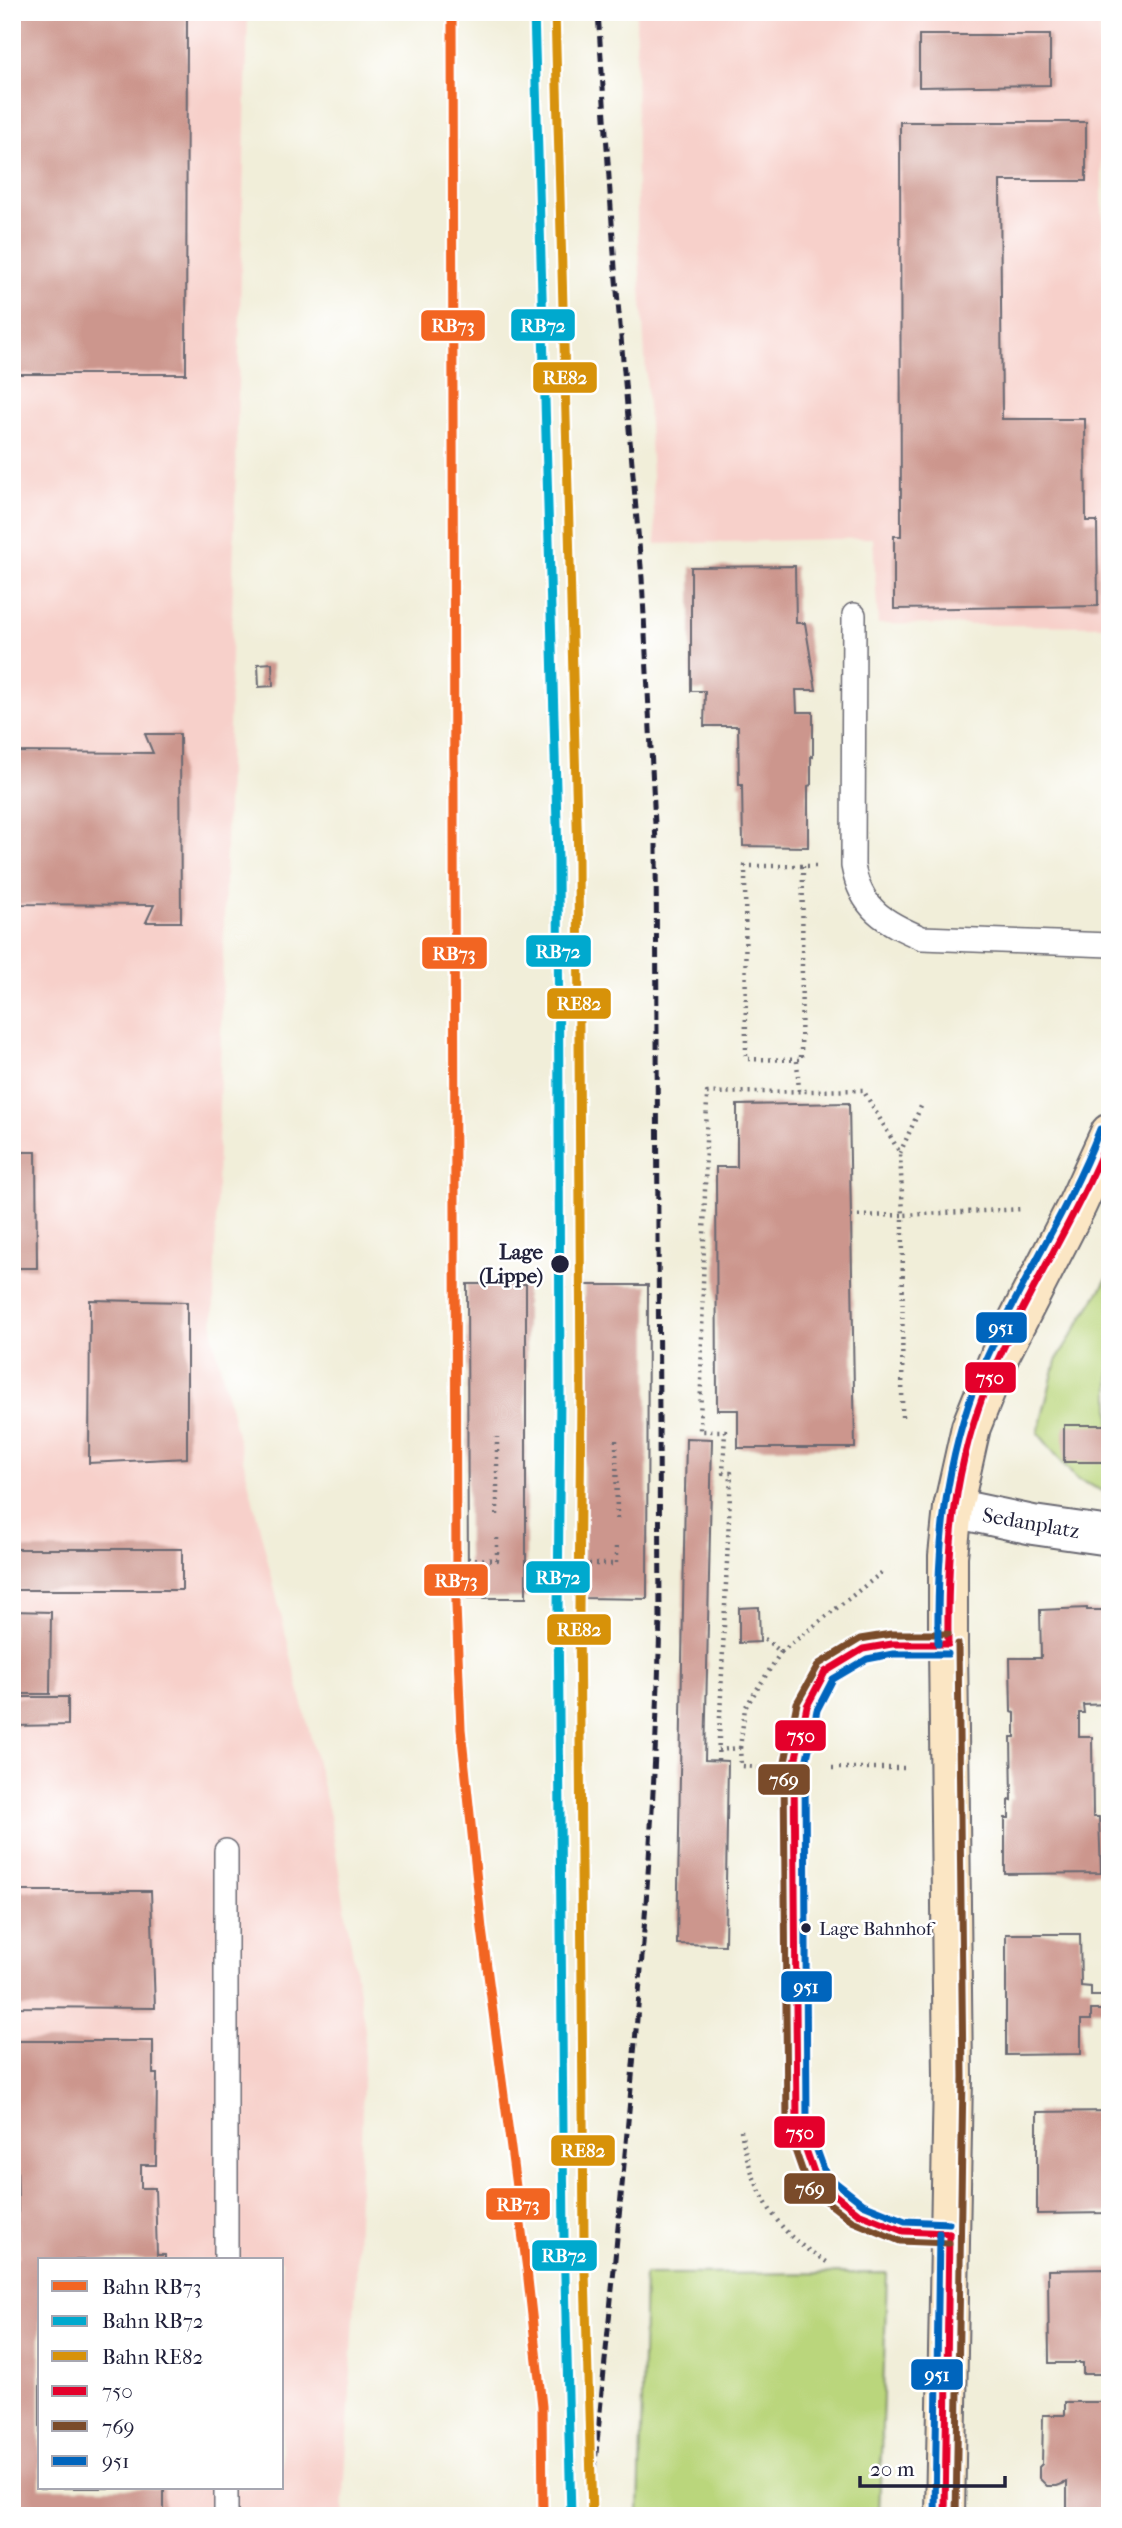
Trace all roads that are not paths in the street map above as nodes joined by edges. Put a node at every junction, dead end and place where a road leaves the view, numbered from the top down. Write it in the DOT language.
graph roads {
  1 [pos="854,615"];
  2 [pos="1110,945"];
  3 [pos="1110,1133"];
  4 [pos="953,1508"];
  5 [pos="1110,1536"];
  6 [pos="948,1644"];
  7 [pos="226,1851"];
  8 [pos="949,2233"];
  9 [pos="226,2258"];
  10 [pos="226,2490"];
  11 [pos="226,2516"];
  12 [pos="945,2516"];
  1 -- 2 [label="lane"];
  3 -- 4 [label="main road"];
  4 -- 5 [label="street, Sedanplatz"];
  4 -- 6 [label="main road"];
  6 -- 8 [label="main road"];
  6 -- 8 [label="lane"];
  7 -- 9 [label="lane"];
  8 -- 12 [label="main road"];
  10 -- 11 [label="lane"];
}
